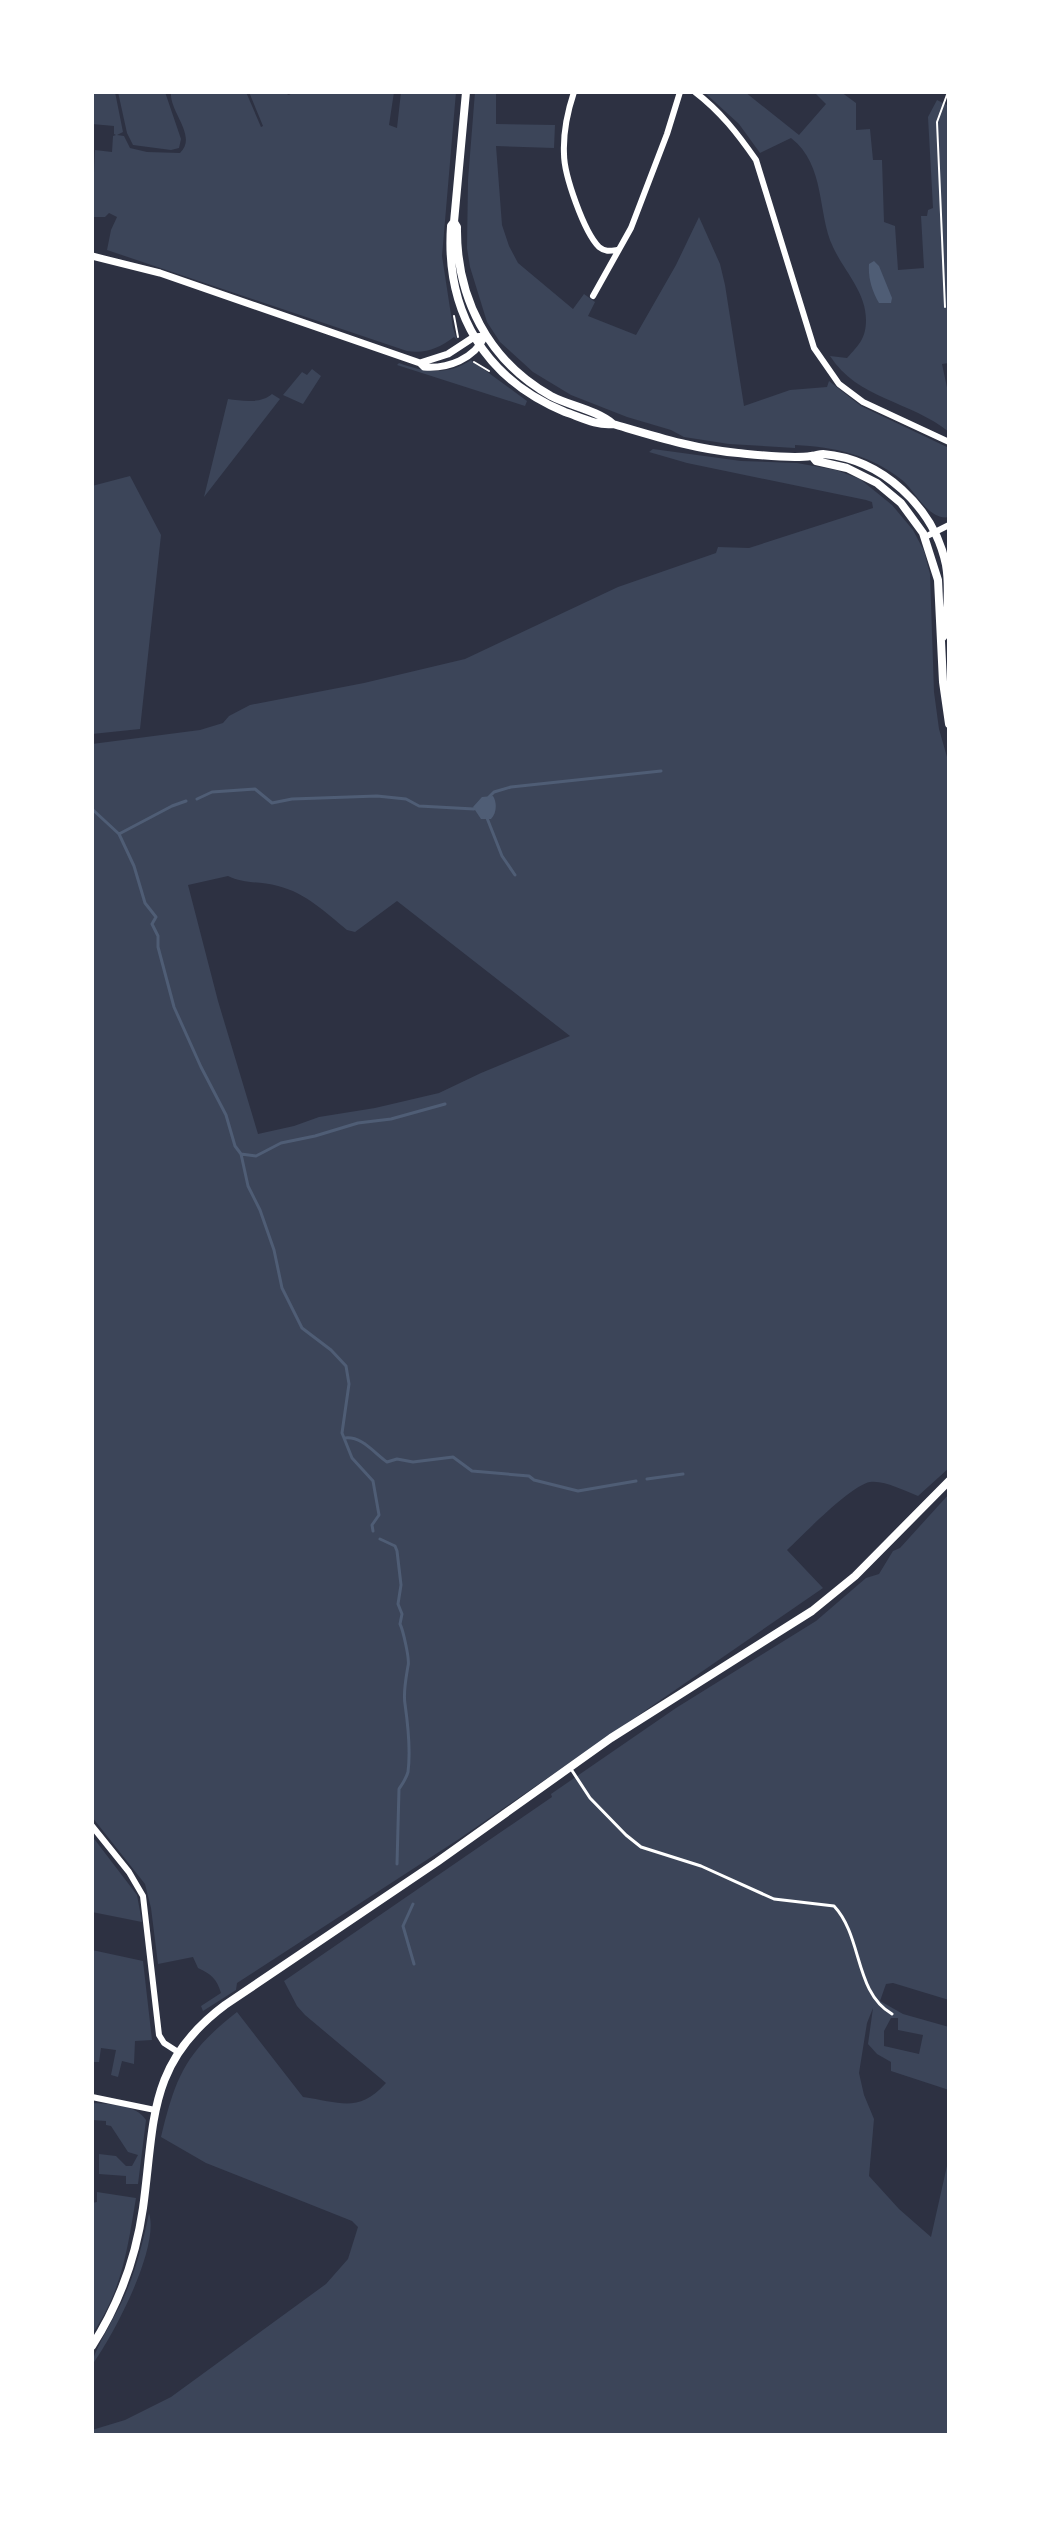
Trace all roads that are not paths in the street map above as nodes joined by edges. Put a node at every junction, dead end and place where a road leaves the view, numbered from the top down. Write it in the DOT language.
graph roads {
  1 [pos="466,92"];
  2 [pos="574,92"];
  3 [pos="680,92"];
  4 [pos="695,92"];
  5 [pos="454,222"];
  6 [pos="617,250"];
  7 [pos="92,256"];
  8 [pos="593,296"];
  9 [pos="485,336"];
  10 [pos="474,337"];
  11 [pos="480,347"];
  12 [pos="420,363"];
  13 [pos="613,424"];
  14 [pos="949,442"];
  15 [pos="812,456"];
  16 [pos="949,525"];
  17 [pos="935,533"];
  18 [pos="925,537"];
  19 [pos="943,637"];
  20 [pos="949,724"];
  21 [pos="949,1481"];
  22 [pos="570,1767"];
  23 [pos="92,1826"];
  24 [pos="892,2014"];
  25 [pos="178,2052"];
  26 [pos="92,2097"];
  27 [pos="155,2110"];
  28 [pos="92,2346"];
  1 -- 5 [label="main road"];
  2 -- 6 [label="street"];
  3 -- 6 [label="street"];
  4 -- 14 [label="street"];
  5 -- 9 [label="main road"];
  5 -- 10 [label="main road"];
  6 -- 8 [label="street"];
  7 -- 12 [label="street"];
  9 -- 10 [label="street"];
  9 -- 11 [label="street"];
  9 -- 13 [label="main road"];
  10 -- 11 [label="main road"];
  10 -- 12 [label="street"];
  11 -- 12 [label="street"];
  11 -- 13 [label="main road"];
  13 -- 15 [label="main road"];
  15 -- 17 [label="main road"];
  15 -- 18 [label="main road"];
  16 -- 17 [label="street"];
  17 -- 18 [label="street"];
  17 -- 19 [label="main road"];
  18 -- 19 [label="main road"];
  19 -- 20 [label="main road"];
  21 -- 22 [label="main road"];
  22 -- 24 [label="lane"];
  22 -- 25 [label="main road"];
  23 -- 25 [label="street"];
  25 -- 27 [label="main road"];
  26 -- 27 [label="street"];
  27 -- 28 [label="main road"];
}
